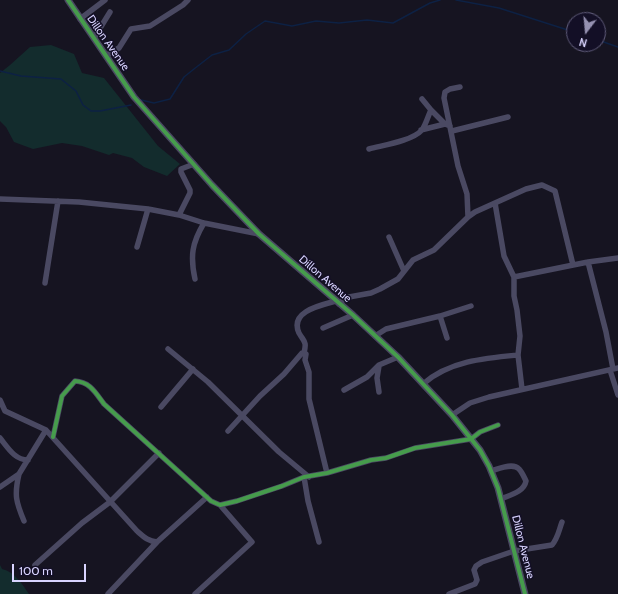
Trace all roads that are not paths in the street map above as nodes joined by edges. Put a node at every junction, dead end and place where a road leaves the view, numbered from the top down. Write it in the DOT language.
graph roads {
  1 [pos="68,0"];
  2 [pos="105,0"];
  3 [pos="188,0"];
  4 [pos="110,12"];
  5 [pos="80,18"];
  6 [pos="94,38"];
  7 [pos="107,56"];
  8 [pos="460,87"];
  9 [pos="422,99"];
  10 [pos="431,110"];
  11 [pos="508,117"];
  12 [pos="449,127"];
  13 [pos="421,130"];
  14 [pos="369,149"];
  15 [pos="194,164"];
  16 [pos="0,199"];
  17 [pos="58,201"];
  18 [pos="495,203"];
  19 [pos="148,209"];
  20 [pos="179,215"];
  21 [pos="468,217"];
  22 [pos="204,223"];
  23 [pos="259,234"];
  24 [pos="389,237"];
  25 [pos="137,247"];
  26 [pos="618,258"];
  27 [pos="588,262"];
  28 [pos="573,265"];
  29 [pos="404,271"];
  30 [pos="514,277"];
  31 [pos="195,279"];
  32 [pos="45,283"];
  33 [pos="337,303"];
  34 [pos="471,306"];
  35 [pos="353,315"];
  36 [pos="440,316"];
  37 [pos="323,328"];
  38 [pos="375,336"];
  39 [pos="447,338"];
  40 [pos="168,349"];
  41 [pos="304,353"];
  42 [pos="518,355"];
  43 [pos="398,357"];
  44 [pos="379,365"];
  45 [pos="193,369"];
  46 [pos="614,369"];
  47 [pos="423,384"];
  48 [pos="344,390"];
  49 [pos="522,390"];
  50 [pos="379,392"];
  51 [pos="618,395"];
  52 [pos="0,400"];
  53 [pos="161,407"];
  54 [pos="452,415"];
  55 [pos="242,416"];
  56 [pos="498,425"];
  57 [pos="46,430"];
  58 [pos="228,431"];
  59 [pos="53,437"];
  60 [pos="0,438"];
  61 [pos="471,438"];
  62 [pos="159,453"];
  63 [pos="28,460"];
  64 [pos="491,471"];
  65 [pos="328,473"];
  66 [pos="19,474"];
  67 [pos="306,477"];
  68 [pos="0,487"];
  69 [pos="207,497"];
  70 [pos="501,499"];
  71 [pos="110,502"];
  72 [pos="220,505"];
  73 [pos="24,521"];
  74 [pos="562,522"];
  75 [pos="157,542"];
  76 [pos="319,542"];
  77 [pos="514,551"];
  78 [pos="35,565"];
  79 [pos="111,592"];
  80 [pos="195,594"];
  81 [pos="449,594"];
  82 [pos="525,594"];
  1 -- 5 [label="street, Dillon Avenue"];
  2 -- 5 [label="street"];
  3 -- 7 [label="street"];
  4 -- 6 [label="street"];
  5 -- 6 [label="street, Dillon Avenue"];
  6 -- 7 [label="street, Dillon Avenue"];
  7 -- 15 [label="street, Dillon Avenue"];
  8 -- 12 [label="street"];
  9 -- 10 [label="street"];
  10 -- 12 [label="street"];
  10 -- 13 [label="street"];
  11 -- 12 [label="street"];
  12 -- 13 [label="street"];
  12 -- 21 [label="street"];
  13 -- 14 [label="street"];
  15 -- 20 [label="street"];
  15 -- 23 [label="street, Dillon Avenue"];
  16 -- 17 [label="street"];
  17 -- 19 [label="street"];
  17 -- 32 [label="street"];
  18 -- 21 [label="street"];
  18 -- 28 [label="street"];
  18 -- 30 [label="street"];
  19 -- 20 [label="street"];
  19 -- 25 [label="street"];
  20 -- 22 [label="street"];
  21 -- 29 [label="street"];
  22 -- 23 [label="street"];
  22 -- 31 [label="street"];
  23 -- 33 [label="street, Dillon Avenue"];
  24 -- 29 [label="street"];
  26 -- 27 [label="street"];
  27 -- 28 [label="street"];
  27 -- 46 [label="street"];
  28 -- 30 [label="street"];
  29 -- 33 [label="street"];
  30 -- 42 [label="street"];
  33 -- 35 [label="street, Dillon Avenue"];
  33 -- 41 [label="street"];
  34 -- 36 [label="street"];
  35 -- 37 [label="street"];
  35 -- 38 [label="street, Dillon Avenue"];
  36 -- 38 [label="street"];
  36 -- 39 [label="street"];
  38 -- 43 [label="street, Dillon Avenue"];
  40 -- 45 [label="street"];
  41 -- 55 [label="street"];
  41 -- 65 [label="street"];
  42 -- 47 [label="street"];
  42 -- 49 [label="street"];
  43 -- 44 [label="street"];
  43 -- 47 [label="street, Dillon Avenue"];
  44 -- 48 [label="street"];
  44 -- 50 [label="street"];
  45 -- 53 [label="street"];
  45 -- 55 [label="street"];
  46 -- 49 [label="street"];
  46 -- 51 [label="street"];
  47 -- 54 [label="street, Dillon Avenue"];
  49 -- 54 [label="street"];
  52 -- 57 [label="street"];
  54 -- 61 [label="street, Dillon Avenue"];
  55 -- 58 [label="street"];
  55 -- 67 [label="street"];
  56 -- 61 [label="street"];
  57 -- 59 [label="street"];
  57 -- 63 [label="street"];
  59 -- 62 [label="street"];
  59 -- 71 [label="street"];
  60 -- 63 [label="street"];
  61 -- 64 [label="street, Dillon Avenue"];
  61 -- 65 [label="street"];
  62 -- 69 [label="street"];
  62 -- 71 [label="street"];
  63 -- 66 [label="street"];
  64 -- 70 [label="street, Dillon Avenue"];
  64 -- 70 [label="street"];
  65 -- 67 [label="street"];
  66 -- 68 [label="street"];
  66 -- 73 [label="street"];
  67 -- 72 [label="street"];
  67 -- 76 [label="street"];
  69 -- 72 [label="street"];
  69 -- 75 [label="street"];
  70 -- 77 [label="street, Dillon Avenue"];
  71 -- 75 [label="street"];
  71 -- 78 [label="street"];
  72 -- 80 [label="street"];
  74 -- 77 [label="street"];
  75 -- 79 [label="street"];
  77 -- 81 [label="street"];
  77 -- 82 [label="street, Dillon Avenue"];
}
